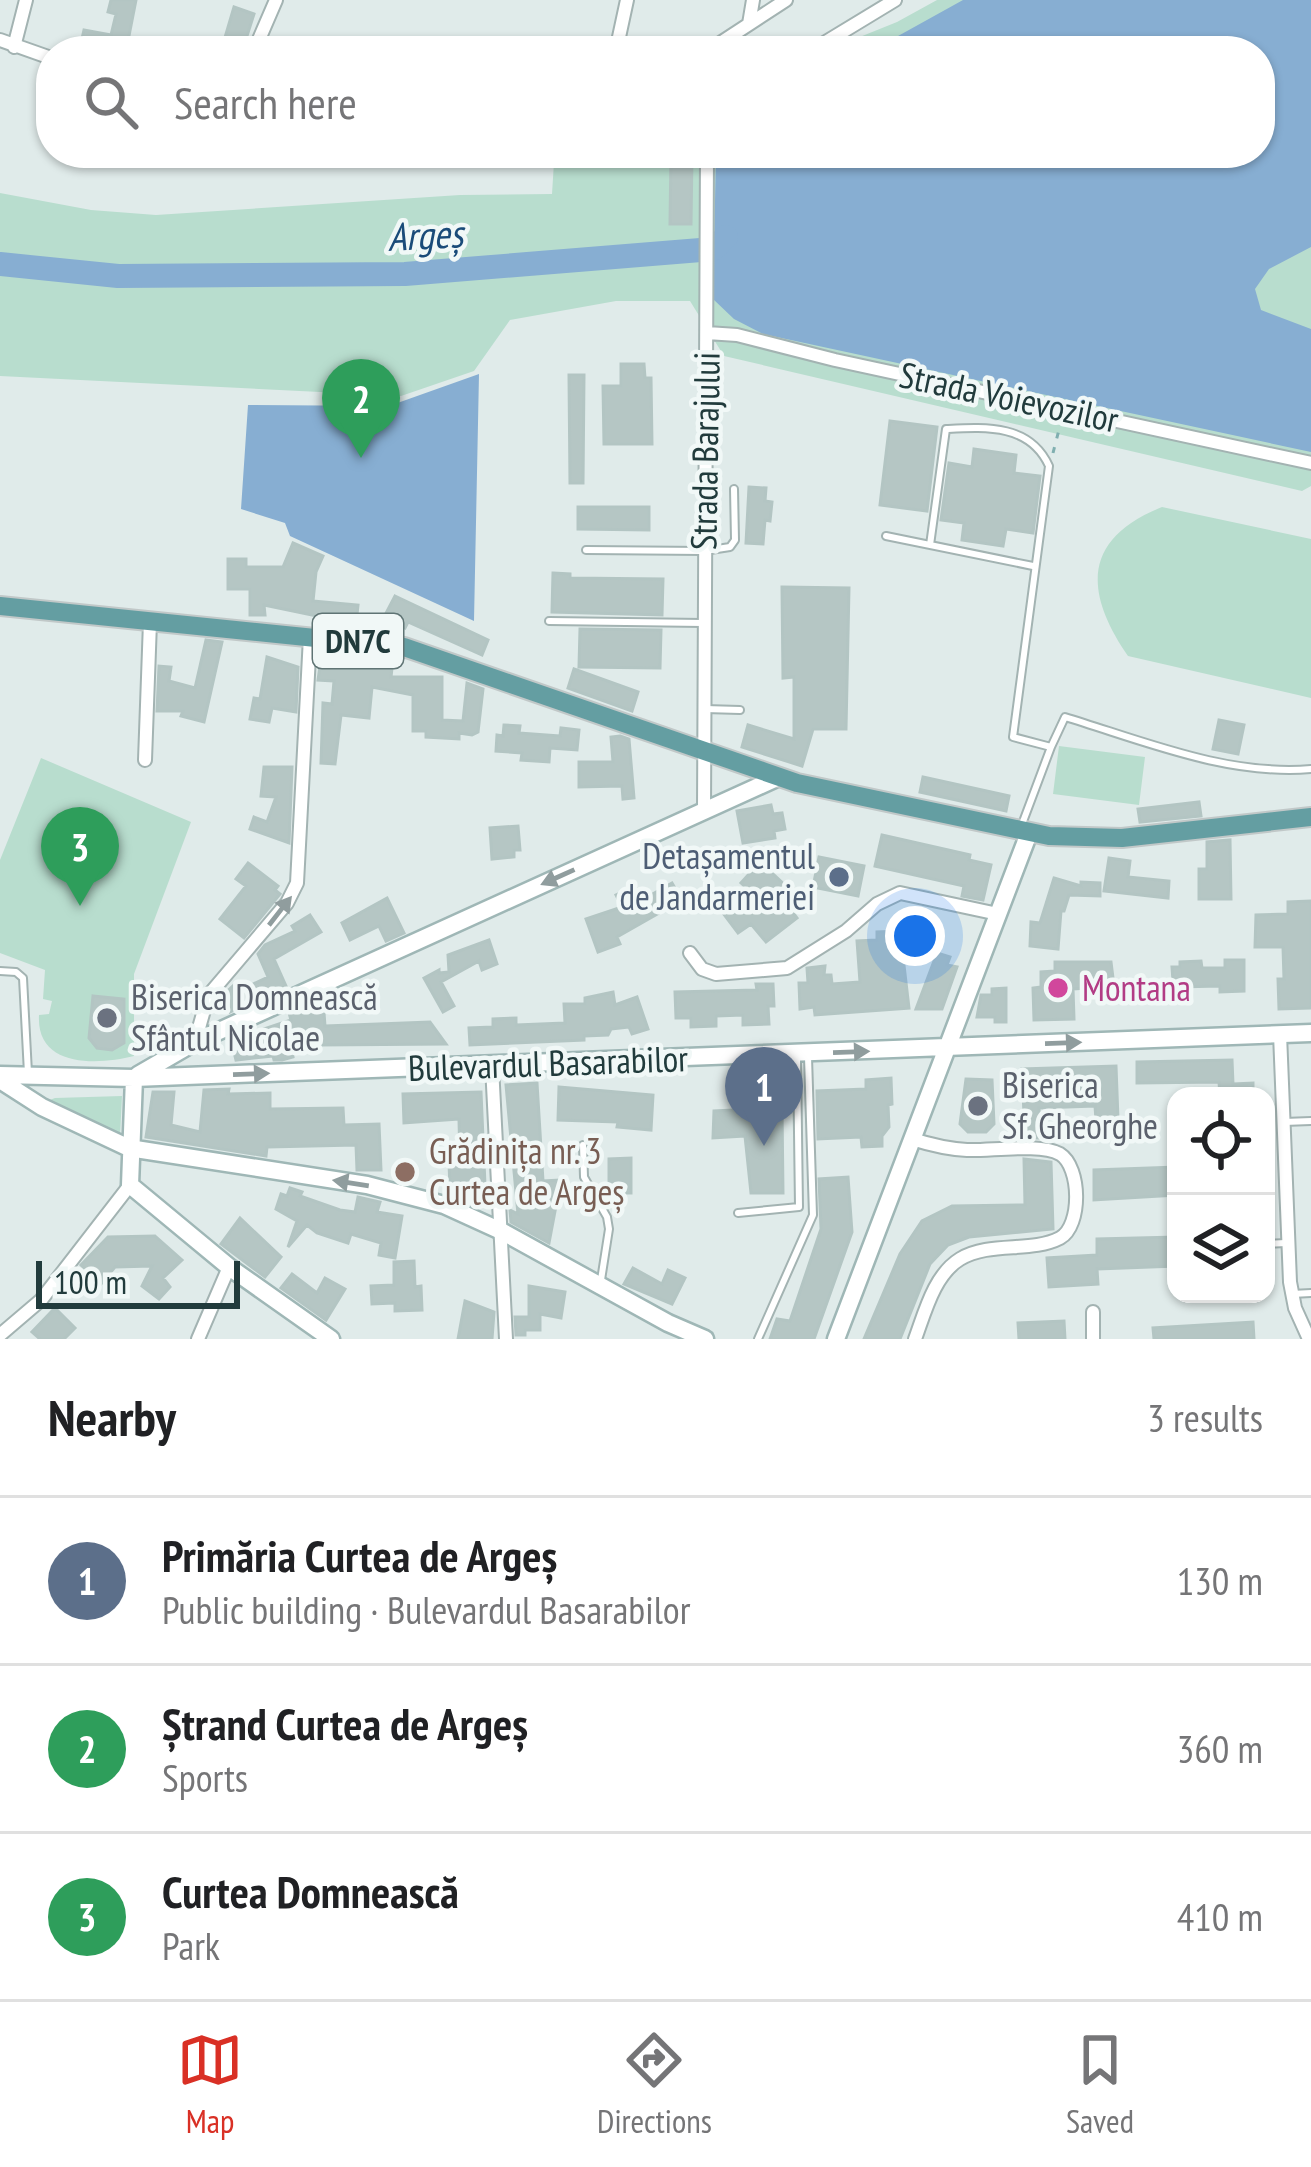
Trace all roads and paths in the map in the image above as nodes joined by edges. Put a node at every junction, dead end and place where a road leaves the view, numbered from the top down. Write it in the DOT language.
graph roads {
  1 [pos="26,0"];
  2 [pos="276,0"];
  3 [pos="627,0"];
  4 [pos="753,0"];
  5 [pos="786,0"];
  6 [pos="895,0"];
  7 [pos="749,24"];
  8 [pos="260,36"];
  9 [pos="619,36"];
  10 [pos="731,36"];
  11 [pos="836,36"];
  12 [pos="0,40"];
  13 [pos="14,47"];
  14 [pos="36,54"];
  15 [pos="707,168"];
  16 [pos="706,333"];
  17 [pos="1064,409"];
  18 [pos="1311,463"];
  19 [pos="1049,466"];
  20 [pos="734,489"];
  21 [pos="886,536"];
  22 [pos="930,545"];
  23 [pos="586,550"];
  24 [pos="704,551"];
  25 [pos="1033,566"];
  26 [pos="0,606"];
  27 [pos="549,621"];
  28 [pos="150,622"];
  29 [pos="703,623"];
  30 [pos="310,637"];
  31 [pos="702,709"];
  32 [pos="740,710"];
  33 [pos="701,748"];
  34 [pos="1051,748"];
  35 [pos="145,760"];
  36 [pos="1311,769"];
  37 [pos="779,777"];
  38 [pos="704,811"];
  39 [pos="1311,817"];
  40 [pos="1025,832"];
  41 [pos="998,914"];
  42 [pos="690,953"];
  43 [pos="0,971"];
  44 [pos="1311,1033"];
  45 [pos="1280,1034"];
  46 [pos="195,1042"];
  47 [pos="946,1049"];
  48 [pos="802,1054"];
  49 [pos="491,1066"];
  50 [pos="764,1068"];
  51 [pos="28,1077"];
  52 [pos="0,1078"];
  53 [pos="134,1078"];
  54 [pos="765,1096"];
  55 [pos="1311,1121"];
  56 [pos="1284,1122"];
  57 [pos="913,1139"];
  58 [pos="583,1145"];
  59 [pos="129,1148"];
  60 [pos="130,1185"];
  61 [pos="738,1213"];
  62 [pos="501,1231"];
  63 [pos="1289,1243"];
  64 [pos="1275,1244"];
  65 [pos="229,1267"];
  66 [pos="600,1283"];
  67 [pos="1311,1293"];
  68 [pos="1292,1294"];
  69 [pos="1093,1312"];
  70 [pos="0,1335"];
  71 [pos="199,1339"];
  72 [pos="331,1339"];
  73 [pos="506,1339"];
  74 [pos="705,1339"];
  75 [pos="758,1339"];
  76 [pos="836,1339"];
  77 [pos="915,1339"];
  78 [pos="1093,1339"];
  79 [pos="1310,1339"];
  1 -- 13 [label="street"];
  2 -- 8 [label="street"];
  3 -- 9 [label="street"];
  4 -- 7 [label="street"];
  5 -- 7 [label="street"];
  6 -- 11 [label="street"];
  7 -- 10 [label="street"];
  12 -- 13 [label="street"];
  13 -- 14 [label="street"];
  15 -- 16 [label="street, Strada Barajului"];
  16 -- 17 [label="street, Strada Voievozilor"];
  16 -- 24 [label="street, Strada Barajului"];
  17 -- 18 [label="street, Strada Voievozilor"];
  17 -- 19 [label="path"];
  19 -- 22 [label="lane"];
  19 -- 25 [label="lane"];
  20 -- 24 [label="lane"];
  21 -- 22 [label="lane"];
  22 -- 25 [label="lane"];
  23 -- 24 [label="lane"];
  24 -- 29 [label="street, Strada Barajului"];
  25 -- 34 [label="lane"];
  26 -- 28 [label="main road, DN7C"];
  27 -- 29 [label="lane"];
  28 -- 30 [label="main road, DN7C"];
  28 -- 35 [label="street"];
  29 -- 31 [label="street, Strada Barajului"];
  30 -- 33 [label="main road, DN7C"];
  46 -- 30 [label="street, one-way"];
  31 -- 32 [label="lane"];
  31 -- 33 [label="street, Strada Barajului"];
  33 -- 37 [label="main road, DN7C"];
  33 -- 38 [label="street, Strada Barajului"];
  34 -- 36 [label="lane"];
  34 -- 40 [label="lane"];
  37 -- 38 [label="main road"];
  37 -- 40 [label="main road, DN7C"];
  38 -- 46 [label="main road, one-way"];
  39 -- 40 [label="main road, DN7C"];
  40 -- 41 [label="main road"];
  41 -- 42 [label="street"];
  41 -- 47 [label="main road"];
  43 -- 51 [label="lane"];
  44 -- 45 [label="main road, Bulevardul Basarabilor"];
  47 -- 45 [label="main road, Bulevardul Basarabilor, one-way"];
  45 -- 56 [label="street"];
  46 -- 53 [label="main road"];
  48 -- 47 [label="main road, Bulevardul Basarabilor, one-way"];
  47 -- 57 [label="main road"];
  48 -- 49 [label="main road, Bulevardul Basarabilor"];
  48 -- 61 [label="lane"];
  48 -- 75 [label="lane"];
  53 -- 49 [label="main road, Bulevardul Basarabilor, one-way"];
  49 -- 62 [label="street"];
  50 -- 54 [label="path"];
  51 -- 52 [label="main road, Bulevardul Basarabilor"];
  51 -- 53 [label="main road, Bulevardul Basarabilor"];
  52 -- 59 [label="main road"];
  53 -- 59 [label="main road"];
  55 -- 56 [label="lane"];
  56 -- 63 [label="street"];
  57 -- 76 [label="main road"];
  57 -- 77 [label="street"];
  58 -- 66 [label="lane"];
  59 -- 60 [label="main road"];
  62 -- 59 [label="main road, one-way"];
  60 -- 65 [label="main road"];
  60 -- 70 [label="street"];
  62 -- 66 [label="main road"];
  62 -- 73 [label="street"];
  63 -- 64 [label="lane"];
  63 -- 68 [label="street"];
  65 -- 71 [label="street"];
  65 -- 72 [label="main road"];
  66 -- 74 [label="main road"];
  67 -- 68 [label="lane"];
  68 -- 79 [label="street"];
  69 -- 78 [label="street"];
}
